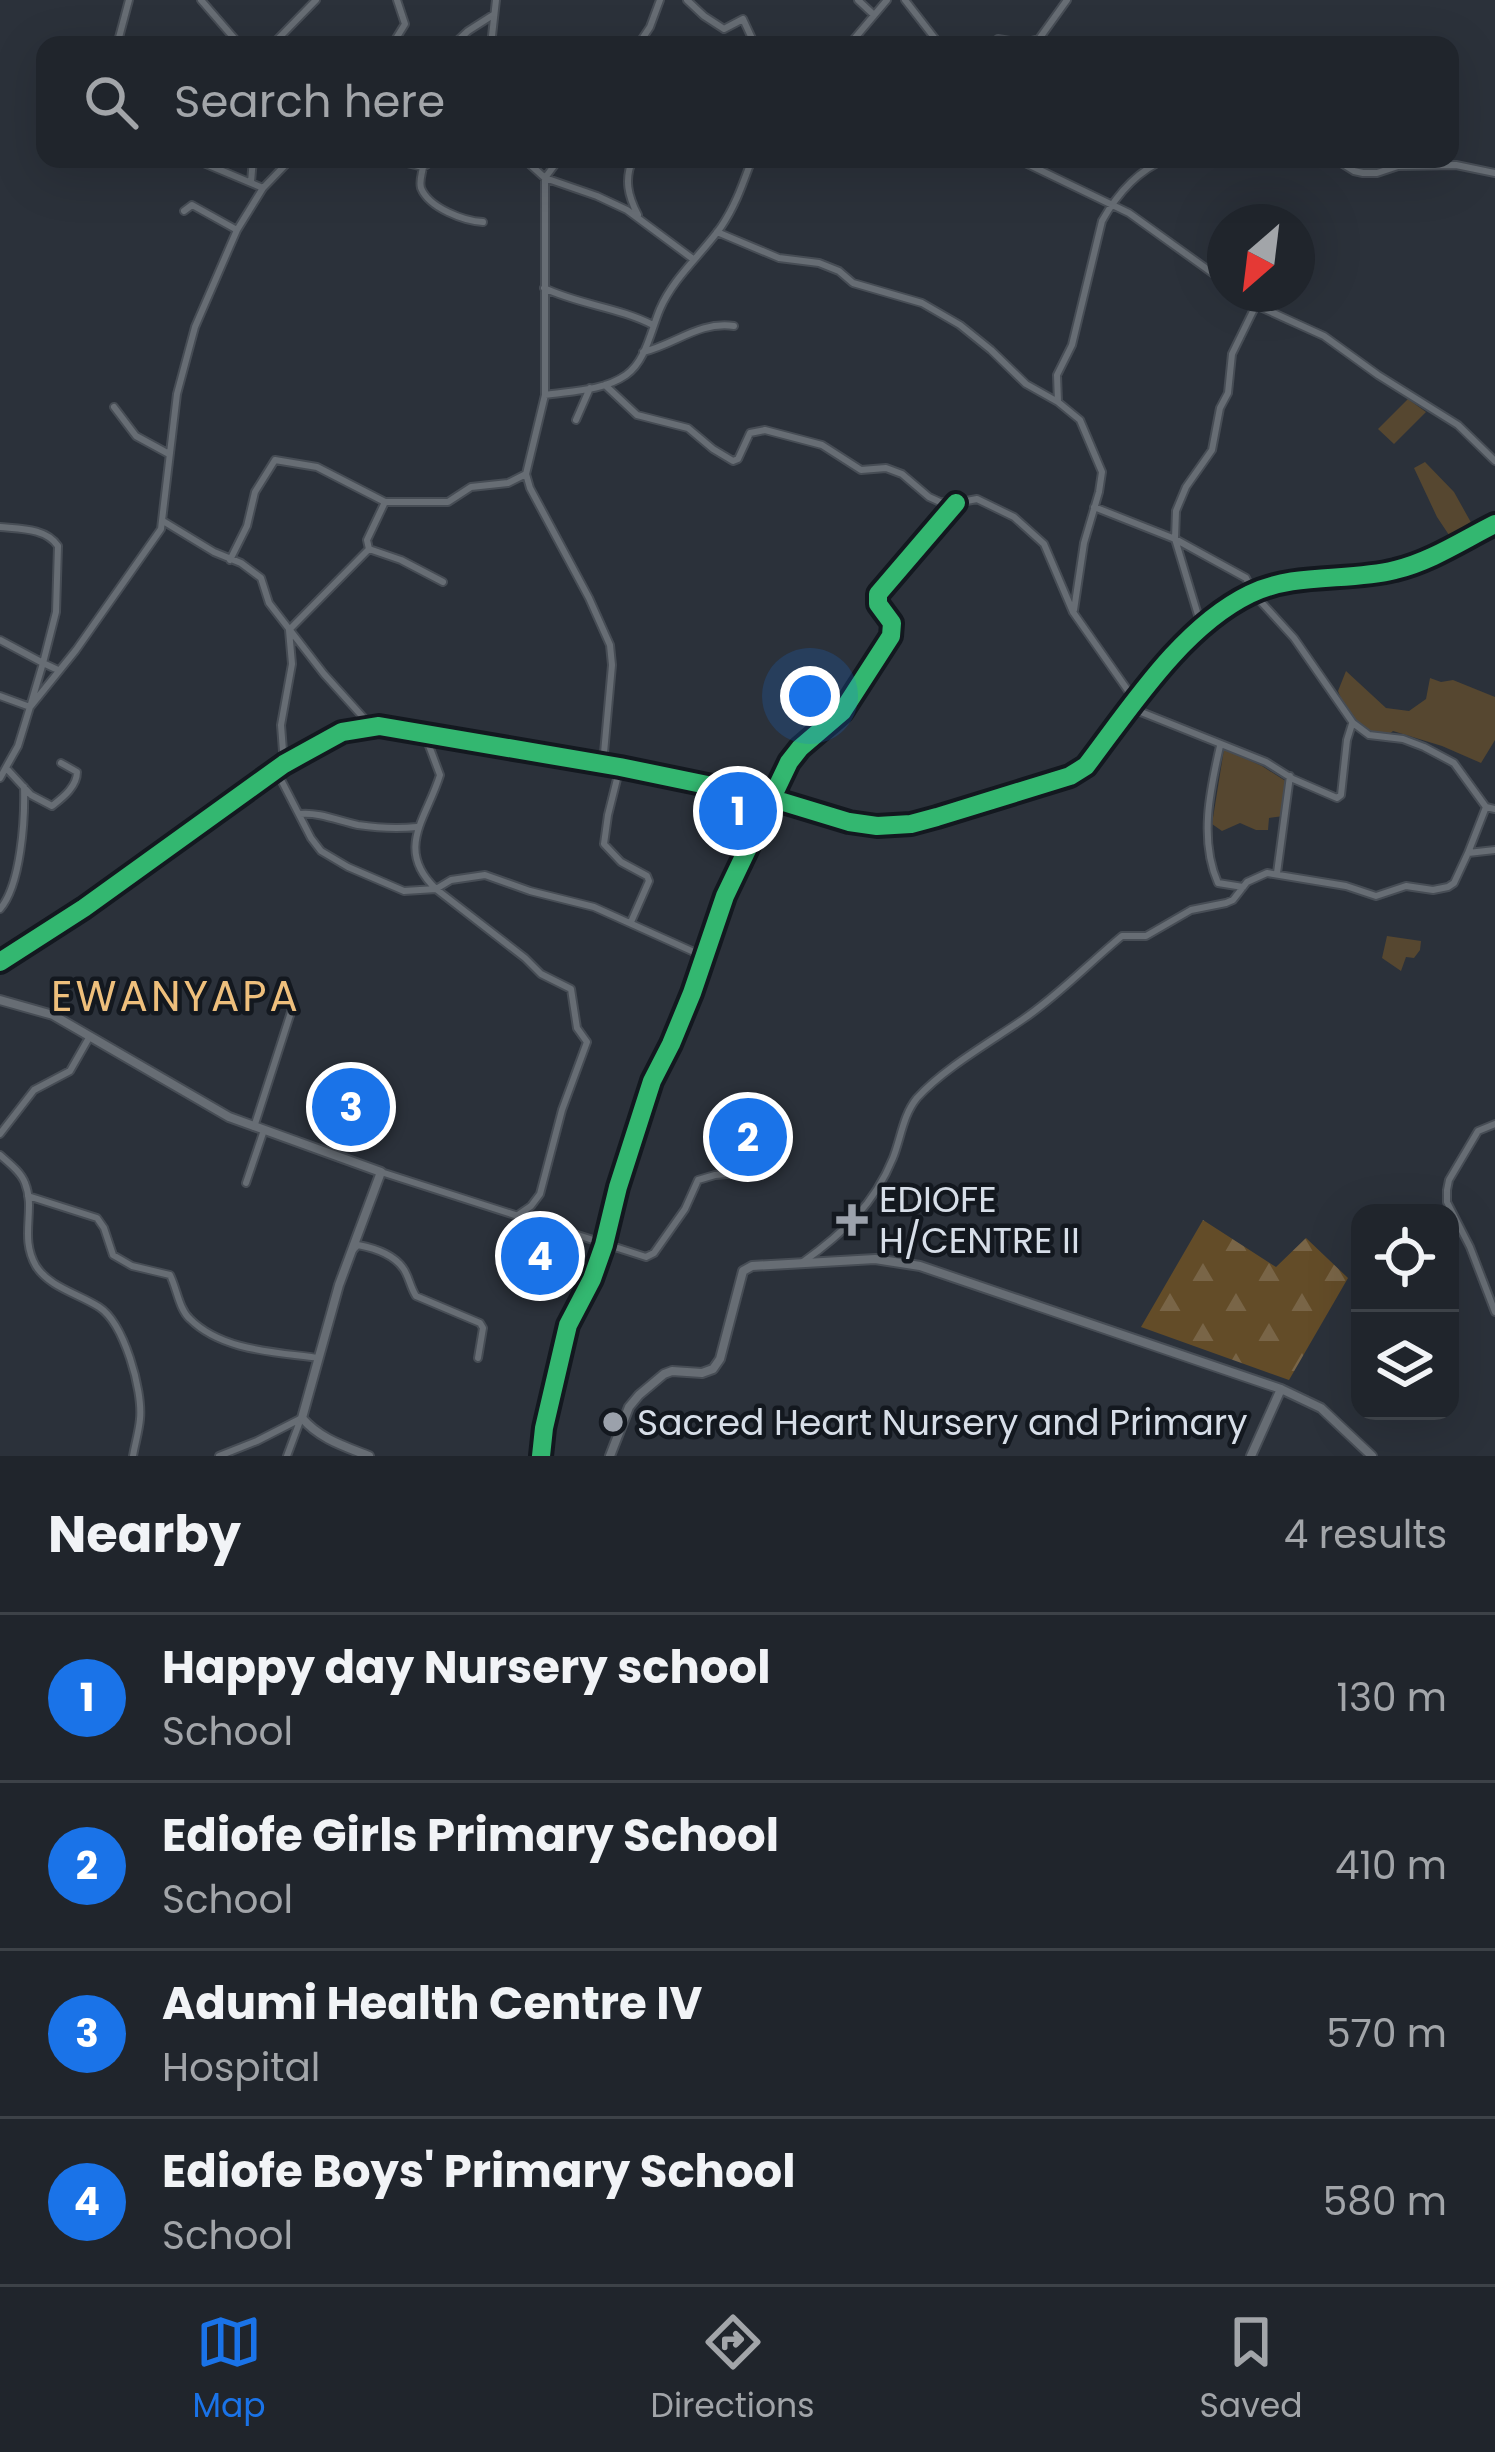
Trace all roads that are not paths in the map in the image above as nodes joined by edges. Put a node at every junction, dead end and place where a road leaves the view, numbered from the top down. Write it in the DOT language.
graph roads {
  1 [pos="129,0"];
  2 [pos="201,0"];
  3 [pos="316,0"];
  4 [pos="398,0"];
  5 [pos="496,0"];
  6 [pos="660,0"];
  7 [pos="687,0"];
  8 [pos="858,0"];
  9 [pos="887,0"];
  10 [pos="905,0"];
  11 [pos="1067,0"];
  12 [pos="493,15"];
  13 [pos="874,15"];
  14 [pos="119,36"];
  15 [pos="232,36"];
  16 [pos="281,36"];
  17 [pos="398,36"];
  18 [pos="463,36"];
  19 [pos="492,36"];
  20 [pos="644,36"];
  21 [pos="751,36"];
  22 [pos="856,36"];
  23 [pos="933,36"];
  24 [pos="1041,36"];
  25 [pos="1459,166"];
  26 [pos="216,168"];
  27 [pos="252,168"];
  28 [pos="282,168"];
  29 [pos="423,168"];
  30 [pos="534,168"];
  31 [pos="552,168"];
  32 [pos="629,168"];
  33 [pos="749,168"];
  34 [pos="1035,168"];
  35 [pos="1149,168"];
  36 [pos="1349,168"];
  37 [pos="1391,168"];
  38 [pos="1495,172"];
  39 [pos="545,178"];
  40 [pos="251,182"];
  41 [pos="262,188"];
  42 [pos="1111,205"];
  43 [pos="184,211"];
  44 [pos="639,218"];
  45 [pos="483,222"];
  46 [pos="237,230"];
  47 [pos="717,232"];
  48 [pos="693,259"];
  49 [pos="1207,269"];
  50 [pos="544,287"];
  51 [pos="1253,312"];
  52 [pos="1272,312"];
  53 [pos="653,325"];
  54 [pos="734,326"];
  55 [pos="643,352"];
  56 [pos="605,385"];
  57 [pos="590,388"];
  58 [pos="545,395"];
  59 [pos="1058,402"];
  60 [pos="114,407"];
  61 [pos="576,420"];
  62 [pos="169,454"];
  63 [pos="1495,461"];
  64 [pos="526,474"];
  65 [pos="386,502"];
  66 [pos="956,503"];
  67 [pos="1094,507"];
  68 [pos="164,521"];
  69 [pos="1495,524"];
  70 [pos="0,526"];
  71 [pos="1175,539"];
  72 [pos="369,549"];
  73 [pos="230,560"];
  74 [pos="443,582"];
  75 [pos="1253,592"];
  76 [pos="1073,613"];
  77 [pos="1202,628"];
  78 [pos="289,629"];
  79 [pos="0,640"];
  80 [pos="43,663"];
  81 [pos="58,670"];
  82 [pos="0,696"];
  83 [pos="1133,705"];
  84 [pos="29,707"];
  85 [pos="1352,723"];
  86 [pos="370,726"];
  87 [pos="425,735"];
  88 [pos="1220,745"];
  89 [pos="62,763"];
  90 [pos="603,764"];
  91 [pos="280,767"];
  92 [pos="620,767"];
  93 [pos="7,769"];
  94 [pos="1290,776"];
  95 [pos="0,778"];
  96 [pos="24,788"];
  97 [pos="770,798"];
  98 [pos="1490,808"];
  99 [pos="300,814"];
  100 [pos="417,827"];
  101 [pos="1495,850"];
  102 [pos="1468,853"];
  103 [pos="1277,873"];
  104 [pos="1243,886"];
  105 [pos="436,890"];
  106 [pos="0,909"];
  107 [pos="632,922"];
  108 [pos="705,957"];
  109 [pos="0,962"];
  110 [pos="0,1000"];
  111 [pos="292,1010"];
  112 [pos="90,1036"];
  113 [pos="1495,1124"];
  114 [pos="259,1129"];
  115 [pos="0,1134"];
  116 [pos="769,1151"];
  117 [pos="0,1155"];
  118 [pos="381,1172"];
  119 [pos="246,1183"];
  120 [pos="28,1196"];
  121 [pos="518,1215"];
  122 [pos="604,1245"];
  123 [pos="350,1253"];
  124 [pos="802,1262"];
  125 [pos="1495,1312"];
  126 [pos="318,1358"];
  127 [pos="478,1358"];
  128 [pos="1281,1389"];
  129 [pos="302,1418"];
  130 [pos="133,1456"];
  131 [pos="219,1456"];
  132 [pos="286,1456"];
  133 [pos="369,1456"];
  134 [pos="541,1456"];
  135 [pos="610,1456"];
  136 [pos="1251,1456"];
  137 [pos="1372,1456"];
  1 -- 14 [label="street"];
  2 -- 15 [label="street"];
  3 -- 16 [label="street"];
  4 -- 17 [label="street"];
  5 -- 12 [label="street"];
  6 -- 20 [label="street"];
  7 -- 21 [label="street"];
  8 -- 13 [label="street"];
  9 -- 13 [label="street"];
  10 -- 23 [label="street"];
  11 -- 24 [label="street"];
  12 -- 18 [label="street"];
  12 -- 19 [label="street"];
  13 -- 22 [label="street"];
  25 -- 38 [label="street"];
  26 -- 40 [label="street"];
  27 -- 40 [label="street"];
  28 -- 41 [label="street"];
  29 -- 45 [label="street"];
  30 -- 39 [label="street"];
  31 -- 39 [label="street"];
  32 -- 44 [label="street"];
  33 -- 47 [label="street"];
  34 -- 42 [label="street"];
  35 -- 42 [label="street"];
  36 -- 37 [label="street"];
  39 -- 44 [label="street"];
  39 -- 50 [label="street"];
  40 -- 41 [label="street"];
  41 -- 46 [label="street"];
  42 -- 49 [label="street"];
  42 -- 59 [label="street"];
  43 -- 46 [label="street"];
  44 -- 48 [label="street"];
  46 -- 62 [label="street"];
  47 -- 48 [label="street"];
  47 -- 59 [label="street"];
  48 -- 53 [label="street"];
  50 -- 53 [label="street"];
  50 -- 58 [label="street"];
  51 -- 71 [label="street"];
  52 -- 63 [label="street"];
  53 -- 55 [label="street"];
  54 -- 55 [label="street"];
  55 -- 56 [label="street"];
  56 -- 57 [label="street"];
  56 -- 66 [label="street"];
  57 -- 58 [label="street"];
  57 -- 61 [label="street"];
  58 -- 64 [label="street"];
  59 -- 67 [label="street"];
  60 -- 62 [label="street"];
  62 -- 68 [label="street"];
  64 -- 65 [label="street"];
  64 -- 90 [label="street"];
  65 -- 72 [label="street"];
  65 -- 73 [label="street"];
  66 -- 76 [label="street"];
  66 -- 97 [label="street"];
  67 -- 71 [label="street"];
  67 -- 76 [label="street"];
  68 -- 73 [label="street"];
  68 -- 81 [label="street"];
  69 -- 75 [label="street"];
  70 -- 80 [label="street"];
  71 -- 75 [label="street"];
  71 -- 77 [label="street"];
  72 -- 74 [label="street"];
  72 -- 78 [label="street"];
  73 -- 78 [label="street"];
  75 -- 77 [label="street"];
  75 -- 85 [label="street"];
  76 -- 83 [label="street"];
  77 -- 83 [label="street"];
  78 -- 86 [label="street"];
  78 -- 91 [label="street"];
  79 -- 80 [label="street"];
  80 -- 81 [label="street"];
  80 -- 84 [label="street"];
  81 -- 84 [label="street"];
  82 -- 84 [label="street"];
  83 -- 88 [label="street"];
  83 -- 97 [label="street"];
  84 -- 93 [label="street"];
  85 -- 94 [label="street"];
  85 -- 98 [label="street"];
  86 -- 87 [label="street"];
  86 -- 91 [label="street"];
  87 -- 90 [label="street"];
  87 -- 100 [label="street"];
  88 -- 94 [label="street"];
  88 -- 104 [label="street"];
  89 -- 96 [label="street"];
  90 -- 92 [label="street"];
  91 -- 99 [label="street"];
  91 -- 109 [label="street"];
  92 -- 97 [label="street"];
  92 -- 107 [label="street"];
  93 -- 95 [label="street"];
  93 -- 96 [label="street"];
  94 -- 103 [label="street"];
  96 -- 106 [label="street"];
  97 -- 108 [label="street"];
  98 -- 102 [label="street"];
  99 -- 100 [label="street"];
  99 -- 105 [label="street"];
  100 -- 105 [label="street"];
  101 -- 102 [label="street"];
  102 -- 103 [label="street"];
  103 -- 104 [label="street"];
  104 -- 124 [label="street"];
  105 -- 107 [label="street"];
  105 -- 121 [label="street"];
  107 -- 108 [label="street"];
  108 -- 122 [label="street"];
  110 -- 112 [label="street"];
  111 -- 114 [label="street"];
  112 -- 114 [label="street"];
  112 -- 115 [label="street"];
  113 -- 125 [label="street"];
  114 -- 118 [label="street"];
  114 -- 119 [label="street"];
  116 -- 122 [label="street"];
  117 -- 120 [label="street"];
  118 -- 121 [label="street"];
  118 -- 123 [label="street"];
  120 -- 126 [label="street"];
  120 -- 130 [label="street"];
  121 -- 122 [label="street"];
  122 -- 134 [label="street"];
  123 -- 126 [label="street"];
  123 -- 127 [label="street"];
  124 -- 128 [label="street"];
  124 -- 135 [label="street"];
  126 -- 129 [label="street"];
  128 -- 136 [label="street"];
  128 -- 137 [label="street"];
  129 -- 131 [label="street"];
  129 -- 132 [label="street"];
  129 -- 133 [label="street"];
}
